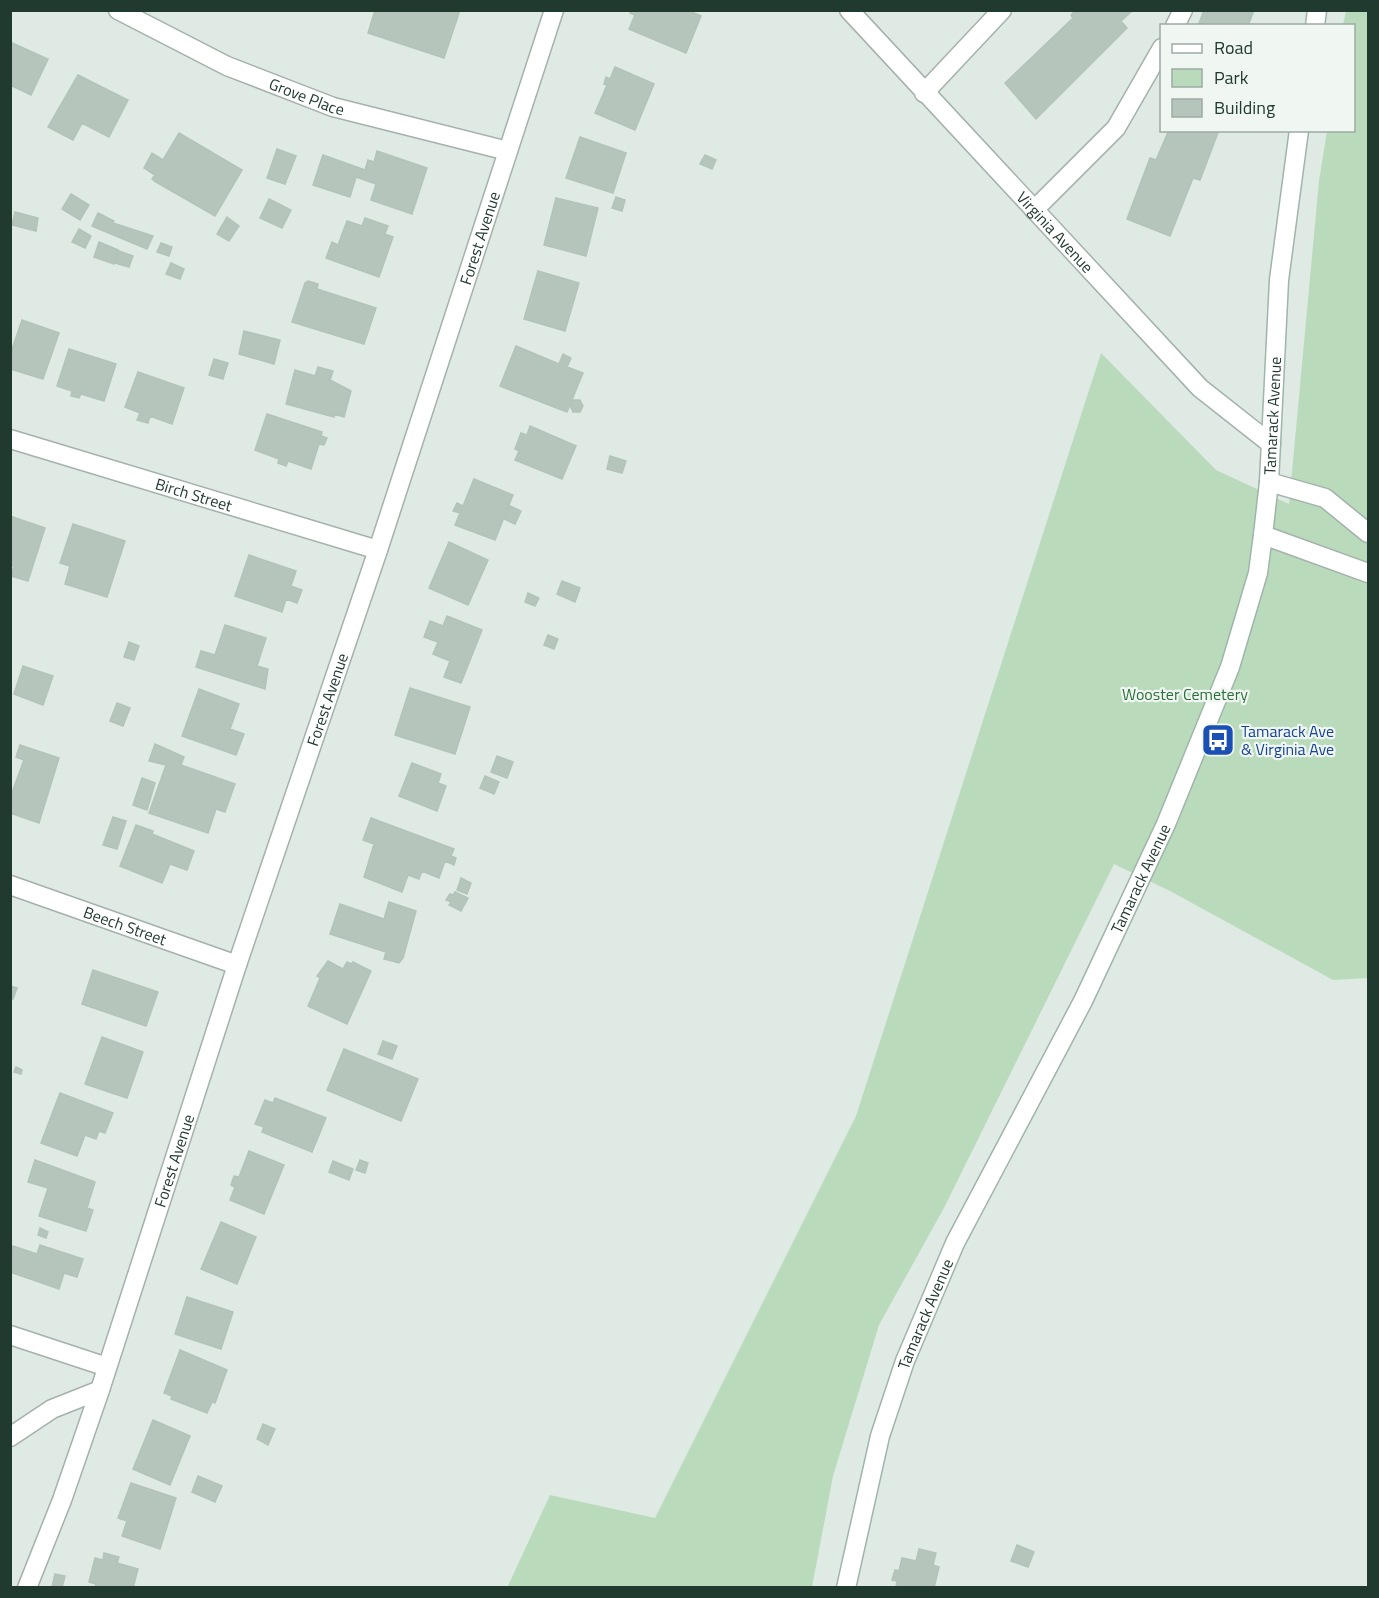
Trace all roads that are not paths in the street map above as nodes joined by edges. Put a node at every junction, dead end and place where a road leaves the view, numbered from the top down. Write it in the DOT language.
graph roads {
  1 [pos="118,10"];
  2 [pos="554,10"];
  3 [pos="849,10"];
  4 [pos="1002,10"];
  5 [pos="1183,10"];
  6 [pos="1176,24"];
  7 [pos="1160,50"];
  8 [pos="924,93"];
  9 [pos="1299,132"];
  10 [pos="508,151"];
  11 [pos="1034,210"];
  12 [pos="10,438"];
  13 [pos="1271,444"];
  14 [pos="1269,482"];
  15 [pos="1368,533"];
  16 [pos="1263,535"];
  17 [pos="378,549"];
  18 [pos="1368,573"];
  19 [pos="10,885"];
  20 [pos="237,965"];
  21 [pos="10,1335"];
  22 [pos="107,1367"];
  23 [pos="100,1390"];
  24 [pos="10,1437"];
  25 [pos="27,1587"];
  26 [pos="846,1587"];
  1 -- 10 [label="street, Grove Place"];
  2 -- 10 [label="street, Forest Avenue"];
  3 -- 8 [label="street, Virginia Avenue"];
  4 -- 8 [label="street"];
  5 -- 6 [label="street"];
  7 -- 11 [label="street"];
  8 -- 11 [label="street, Virginia Avenue"];
  9 -- 13 [label="street, Tamarack Avenue"];
  10 -- 17 [label="street, Forest Avenue"];
  11 -- 13 [label="street, Virginia Avenue"];
  12 -- 17 [label="street, Birch Street"];
  13 -- 14 [label="street, Tamarack Avenue"];
  14 -- 15 [label="street"];
  14 -- 16 [label="street, Tamarack Avenue"];
  16 -- 18 [label="street"];
  16 -- 26 [label="street, Tamarack Avenue"];
  17 -- 20 [label="street, Forest Avenue"];
  19 -- 20 [label="street, Beech Street"];
  20 -- 22 [label="street, Forest Avenue"];
  21 -- 22 [label="street"];
  22 -- 23 [label="street, Forest Avenue"];
  23 -- 24 [label="street"];
  23 -- 25 [label="street, Forest Avenue"];
}
